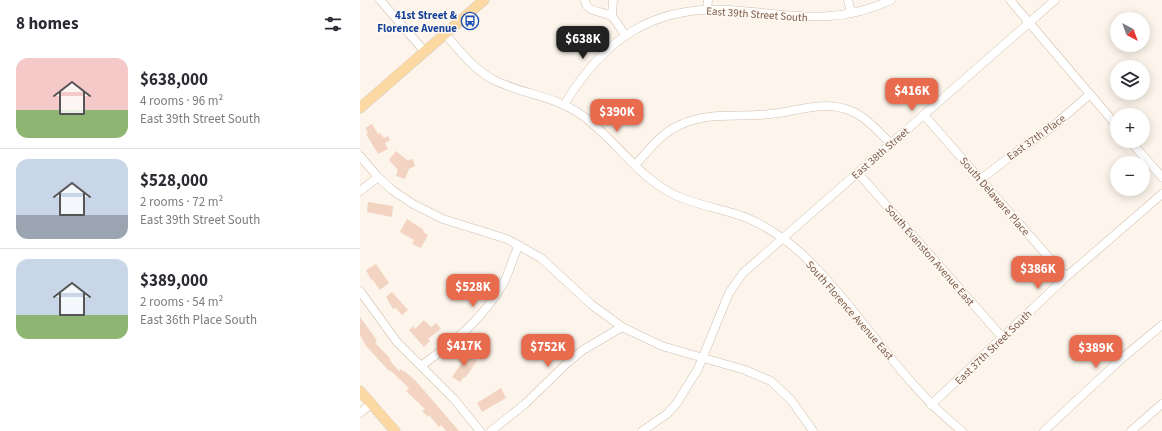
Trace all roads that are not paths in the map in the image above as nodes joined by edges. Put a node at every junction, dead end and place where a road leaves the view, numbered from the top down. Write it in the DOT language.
graph roads {
  1 [pos="380,0"];
  2 [pos="484,0"];
  3 [pos="585,0"];
  4 [pos="613,0"];
  5 [pos="708,0"];
  6 [pos="848,0"];
  7 [pos="891,0"];
  8 [pos="1010,0"];
  9 [pos="1055,0"];
  10 [pos="707,10"];
  11 [pos="851,13"];
  12 [pos="612,16"];
  13 [pos="1029,23"];
  14 [pos="445,34"];
  15 [pos="625,35"];
  16 [pos="425,52"];
  17 [pos="1090,95"];
  18 [pos="564,105"];
  19 [pos="360,108"];
  20 [pos="924,115"];
  21 [pos="1110,118"];
  22 [pos="891,144"];
  23 [pos="1136,148"];
  24 [pos="360,156"];
  25 [pos="635,166"];
  26 [pos="858,172"];
  27 [pos="378,176"];
  28 [pos="1162,177"];
  29 [pos="981,179"];
  30 [pos="360,191"];
  31 [pos="1162,194"];
  32 [pos="782,238"];
  33 [pos="519,245"];
  34 [pos="1066,277"];
  35 [pos="360,291"];
  36 [pos="1162,325"];
  37 [pos="622,327"];
  38 [pos="1002,337"];
  39 [pos="702,358"];
  40 [pos="421,366"];
  41 [pos="360,391"];
  42 [pos="371,404"];
  43 [pos="1162,404"];
  44 [pos="931,405"];
  45 [pos="360,413"];
  46 [pos="395,431"];
  47 [pos="480,431"];
  48 [pos="491,431"];
  49 [pos="642,431"];
  50 [pos="812,431"];
  51 [pos="962,431"];
  52 [pos="1044,431"];
  53 [pos="1131,431"];
  1 -- 16 [label="street"];
  2 -- 14 [label="main road"];
  3 -- 12 [label="street"];
  4 -- 12 [label="street"];
  5 -- 10 [label="street"];
  6 -- 11 [label="street"];
  7 -- 11 [label="street, East 39th Street South"];
  8 -- 13 [label="street"];
  9 -- 13 [label="street, East 38th Street"];
  10 -- 11 [label="street, East 39th Street South"];
  10 -- 15 [label="street, East 39th Street South"];
  12 -- 15 [label="street"];
  13 -- 17 [label="street"];
  13 -- 20 [label="street, East 38th Street"];
  14 -- 16 [label="main road"];
  14 -- 18 [label="street, South Florence Avenue East"];
  15 -- 18 [label="street, East 39th Street South"];
  16 -- 19 [label="main road"];
  17 -- 21 [label="street"];
  17 -- 29 [label="street, East 37th Place"];
  18 -- 25 [label="street, South Florence Avenue East"];
  20 -- 22 [label="street, East 38th Street"];
  20 -- 29 [label="street, South Delaware Place"];
  22 -- 25 [label="street"];
  22 -- 26 [label="street, East 38th Street"];
  23 -- 28 [label="street"];
  24 -- 27 [label="street"];
  25 -- 32 [label="street, South Florence Avenue East"];
  26 -- 32 [label="street, East 38th Street"];
  26 -- 38 [label="street, South Evanston Avenue East"];
  27 -- 30 [label="street"];
  27 -- 33 [label="street"];
  29 -- 34 [label="street, South Delaware Place"];
  31 -- 34 [label="street, East 37th Street South"];
  32 -- 39 [label="street, East 38th Street"];
  32 -- 44 [label="street, South Florence Avenue East"];
  33 -- 37 [label="street"];
  33 -- 40 [label="street"];
  34 -- 38 [label="street, East 37th Street South"];
  35 -- 40 [label="street"];
  36 -- 52 [label="street"];
  37 -- 39 [label="street"];
  37 -- 48 [label="street"];
  38 -- 44 [label="street, East 37th Street South"];
  39 -- 49 [label="street, East 38th Street"];
  39 -- 50 [label="street"];
  40 -- 47 [label="street"];
  41 -- 42 [label="main road"];
  42 -- 45 [label="street"];
  42 -- 46 [label="main road"];
  43 -- 53 [label="street"];
  44 -- 51 [label="street, South Florence Avenue East"];
}
